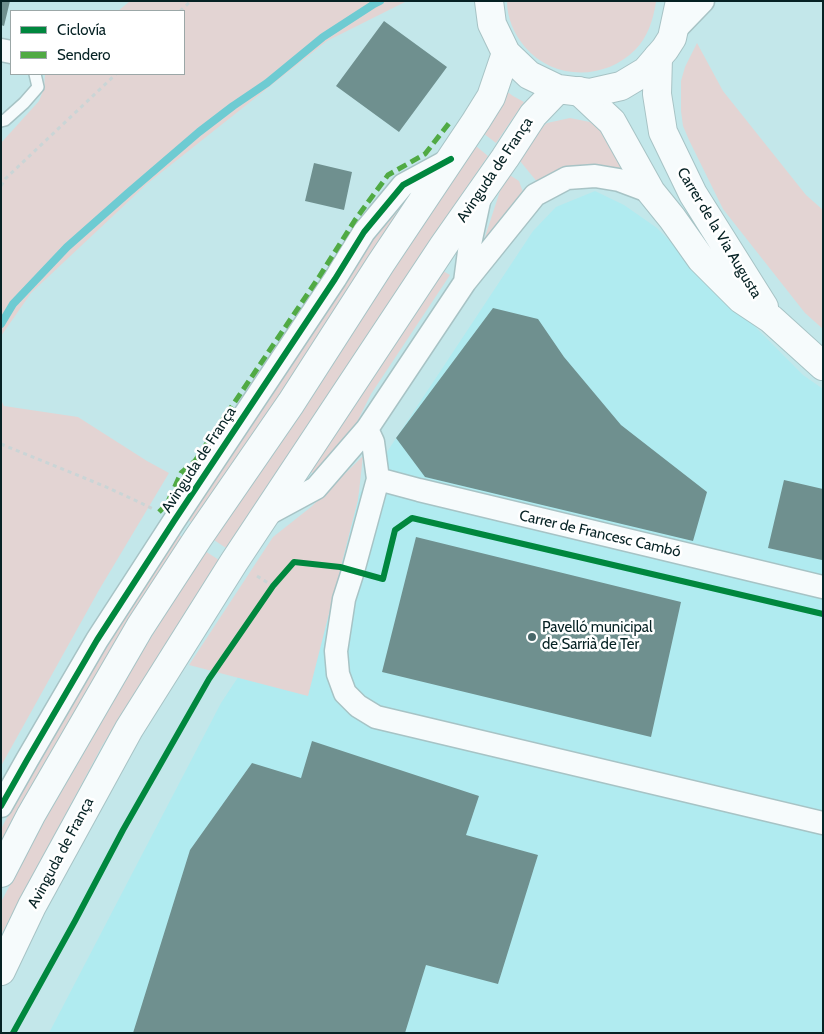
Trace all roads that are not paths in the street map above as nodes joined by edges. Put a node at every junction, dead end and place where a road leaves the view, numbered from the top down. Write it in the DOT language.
graph roads {
  1 [pos="489,1"];
  2 [pos="680,1"];
  3 [pos="703,1"];
  4 [pos="674,31"];
  5 [pos="506,53"];
  6 [pos="658,57"];
  7 [pos="35,75"];
  8 [pos="568,90"];
  9 [pos="1,121"];
  10 [pos="452,159"];
  11 [pos="482,190"];
  12 [pos="650,192"];
  13 [pos="465,282"];
  14 [pos="771,319"];
  15 [pos="823,366"];
  16 [pos="366,429"];
  17 [pos="378,479"];
  18 [pos="266,514"];
  19 [pos="823,587"];
  20 [pos="1,806"];
  21 [pos="823,823"];
  22 [pos="1,873"];
  23 [pos="1,971"];
  1 -- 5 [label="main road"];
  2 -- 4 [label="main road"];
  3 -- 4 [label="street"];
  4 -- 6 [label="main road"];
  5 -- 8 [label="main road"];
  5 -- 10 [label="main road, Avinguda de França"];
  6 -- 8 [label="main road"];
  6 -- 14 [label="main road, Carrer de la Via Augusta"];
  7 -- 9 [label="lane"];
  8 -- 11 [label="main road, Avinguda de França"];
  8 -- 12 [label="main road, Carrer de la Via Augusta"];
  10 -- 20 [label="street, Avinguda de França"];
  10 -- 22 [label="main road, Avinguda de França"];
  11 -- 13 [label="street"];
  11 -- 18 [label="main road, Avinguda de França"];
  12 -- 13 [label="street"];
  12 -- 14 [label="main road, Carrer de la Via Augusta"];
  13 -- 16 [label="street"];
  14 -- 15 [label="main road, Carrer de la Via Augusta"];
  16 -- 17 [label="street"];
  16 -- 18 [label="street"];
  17 -- 19 [label="street, Carrer de Francesc Cambó"];
  17 -- 21 [label="street"];
  18 -- 23 [label="main road, Avinguda de França"];
}
